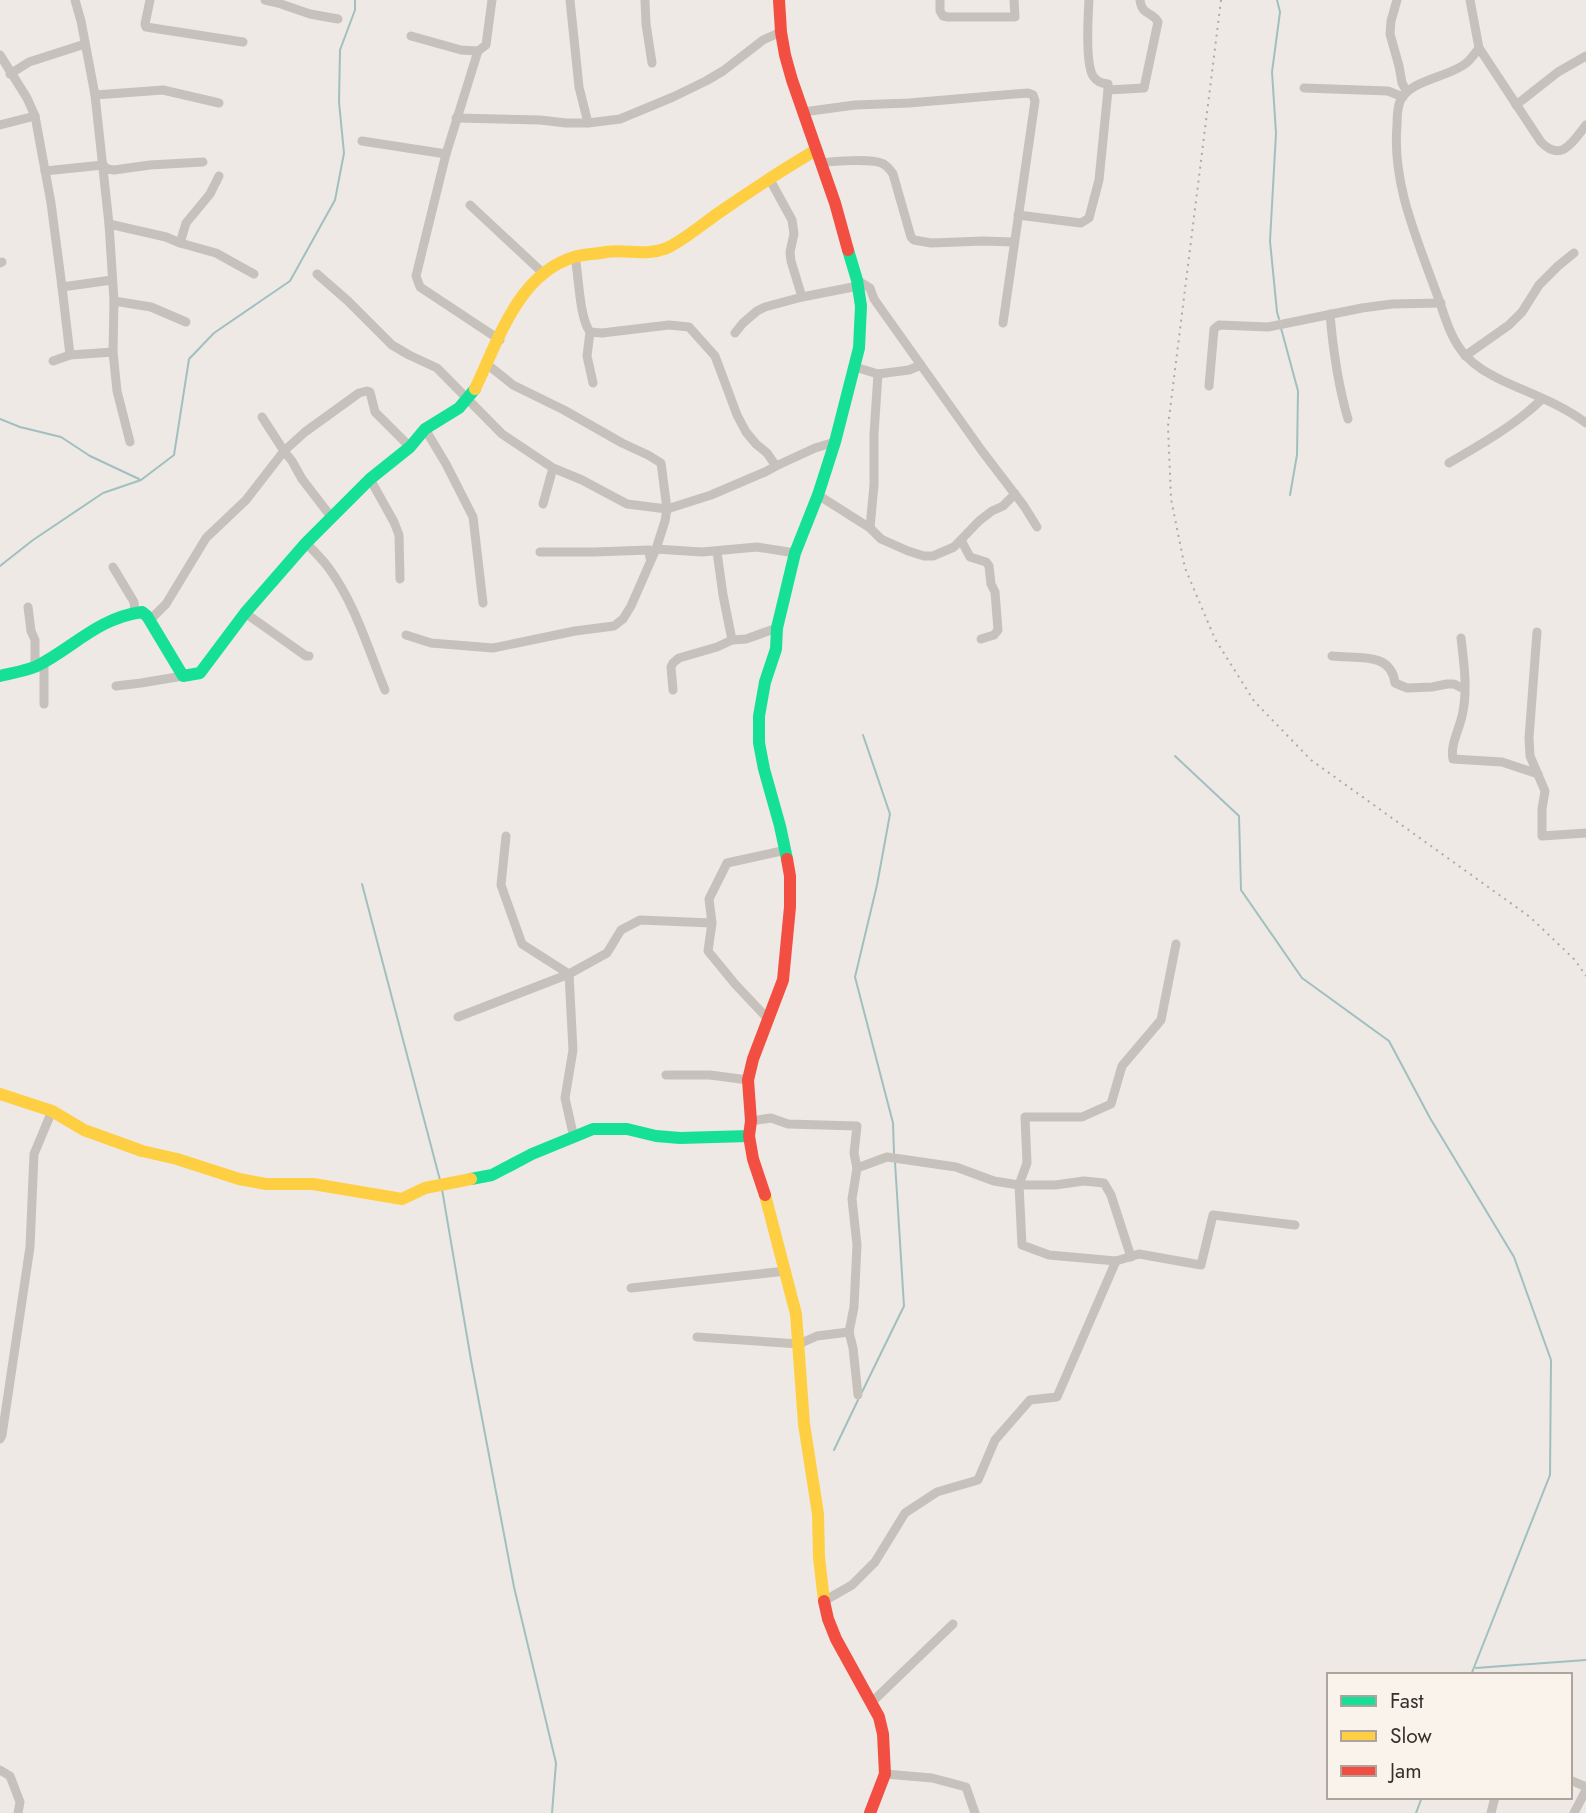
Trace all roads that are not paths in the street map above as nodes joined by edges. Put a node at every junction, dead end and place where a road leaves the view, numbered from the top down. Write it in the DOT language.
graph roads {
  1 [pos="75,0"];
  2 [pos="150,0"];
  3 [pos="265,0"];
  4 [pos="492,0"];
  5 [pos="570,0"];
  6 [pos="645,0"];
  7 [pos="779,0"];
  8 [pos="940,0"];
  9 [pos="1014,0"];
  10 [pos="1088,0"];
  11 [pos="1140,0"];
  12 [pos="1397,0"];
  13 [pos="1470,0"];
  14 [pos="278,1"];
  15 [pos="338,19"];
  16 [pos="781,32"];
  17 [pos="411,36"];
  18 [pos="243,42"];
  19 [pos="85,44"];
  20 [pos="1479,48"];
  21 [pos="478,51"];
  22 [pos="0,55"];
  23 [pos="1586,56"];
  24 [pos="652,63"];
  25 [pos="10,74"];
  26 [pos="1304,88"];
  27 [pos="1108,90"];
  28 [pos="1405,94"];
  29 [pos="95,95"];
  30 [pos="219,103"];
  31 [pos="1516,104"];
  32 [pos="803,112"];
  33 [pos="35,117"];
  34 [pos="456,118"];
  35 [pos="588,123"];
  36 [pos="0,125"];
  37 [pos="1586,125"];
  38 [pos="362,141"];
  39 [pos="446,154"];
  40 [pos="818,156"];
  41 [pos="203,162"];
  42 [pos="103,165"];
  43 [pos="45,171"];
  44 [pos="219,176"];
  45 [pos="769,178"];
  46 [pos="470,205"];
  47 [pos="1017,215"];
  48 [pos="109,224"];
  49 [pos="1013,242"];
  50 [pos="180,243"];
  51 [pos="1574,253"];
  52 [pos="575,257"];
  53 [pos="254,274"];
  54 [pos="317,274"];
  55 [pos="544,274"];
  56 [pos="112,280"];
  57 [pos="857,283"];
  58 [pos="62,287"];
  59 [pos="802,297"];
  60 [pos="114,301"];
  61 [pos="1441,303"];
  62 [pos="1330,314"];
  63 [pos="186,322"];
  64 [pos="1003,323"];
  65 [pos="590,332"];
  66 [pos="735,333"];
  67 [pos="500,340"];
  68 [pos="113,352"];
  69 [pos="70,355"];
  70 [pos="1465,356"];
  71 [pos="53,361"];
  72 [pos="488,365"];
  73 [pos="921,365"];
  74 [pos="855,367"];
  75 [pos="878,374"];
  76 [pos="593,383"];
  77 [pos="1209,386"];
  78 [pos="467,398"];
  79 [pos="1542,399"];
  80 [pos="262,417"];
  81 [pos="1348,419"];
  82 [pos="1586,423"];
  83 [pos="425,429"];
  84 [pos="130,442"];
  85 [pos="835,442"];
  86 [pos="410,447"];
  87 [pos="284,451"];
  88 [pos="1448,463"];
  89 [pos="776,466"];
  90 [pos="553,468"];
  91 [pos="370,479"];
  92 [pos="1015,494"];
  93 [pos="818,495"];
  94 [pos="543,504"];
  95 [pos="667,509"];
  96 [pos="332,518"];
  97 [pos="1037,527"];
  98 [pos="870,528"];
  99 [pos="961,540"];
  100 [pos="306,543"];
  101 [pos="656,549"];
  102 [pos="540,552"];
  103 [pos="716,552"];
  104 [pos="795,553"];
  105 [pos="650,564"];
  106 [pos="113,568"];
  107 [pos="400,579"];
  108 [pos="483,603"];
  109 [pos="28,607"];
  110 [pos="135,612"];
  111 [pos="245,613"];
  112 [pos="150,620"];
  113 [pos="777,628"];
  114 [pos="1537,632"];
  115 [pos="407,635"];
  116 [pos="1461,638"];
  117 [pos="981,639"];
  118 [pos="733,640"];
  119 [pos="309,656"];
  120 [pos="1332,656"];
  121 [pos="40,664"];
  122 [pos="0,676"];
  123 [pos="183,676"];
  124 [pos="116,686"];
  125 [pos="1465,688"];
  126 [pos="385,690"];
  127 [pos="673,690"];
  128 [pos="44,704"];
  129 [pos="1538,774"];
  130 [pos="1586,833"];
  131 [pos="506,835"];
  132 [pos="786,850"];
  133 [pos="712,923"];
  134 [pos="1176,944"];
  135 [pos="569,974"];
  136 [pos="458,1017"];
  137 [pos="769,1020"];
  138 [pos="666,1074"];
  139 [pos="748,1080"];
  140 [pos="0,1094"];
  141 [pos="52,1111"];
  142 [pos="751,1121"];
  143 [pos="749,1136"];
  144 [pos="574,1138"];
  145 [pos="857,1168"];
  146 [pos="1019,1185"];
  147 [pos="1294,1225"];
  148 [pos="1131,1257"];
  149 [pos="1116,1261"];
  150 [pos="786,1270"];
  151 [pos="631,1289"];
  152 [pos="849,1332"];
  153 [pos="696,1337"];
  154 [pos="799,1344"];
  155 [pos="858,1395"];
  156 [pos="0,1439"];
  157 [pos="824,1601"];
  158 [pos="953,1624"];
  159 [pos="872,1702"];
  160 [pos="0,1770"];
  161 [pos="885,1774"];
  162 [pos="1586,1789"];
  163 [pos="18,1813"];
  164 [pos="870,1813"];
  165 [pos="975,1813"];
  166 [pos="1574,1813"];
  1 -- 19 [label="street"];
  2 -- 18 [label="street"];
  3 -- 14 [label="street"];
  4 -- 21 [label="street"];
  5 -- 35 [label="street"];
  6 -- 24 [label="street"];
  7 -- 16 [label="street"];
  8 -- 9 [label="street"];
  10 -- 27 [label="street"];
  11 -- 27 [label="street"];
  12 -- 28 [label="street"];
  13 -- 20 [label="street"];
  14 -- 15 [label="street"];
  16 -- 32 [label="street"];
  16 -- 35 [label="street"];
  17 -- 21 [label="street"];
  19 -- 25 [label="street"];
  19 -- 29 [label="street"];
  20 -- 28 [label="street"];
  20 -- 31 [label="street"];
  21 -- 34 [label="street"];
  22 -- 25 [label="street"];
  23 -- 31 [label="street"];
  25 -- 33 [label="street"];
  26 -- 28 [label="street"];
  27 -- 47 [label="street"];
  28 -- 61 [label="street"];
  29 -- 30 [label="street"];
  29 -- 42 [label="street"];
  31 -- 37 [label="street"];
  32 -- 40 [label="street"];
  32 -- 47 [label="street"];
  33 -- 36 [label="street"];
  33 -- 43 [label="street"];
  34 -- 35 [label="street"];
  34 -- 39 [label="street"];
  38 -- 39 [label="street"];
  39 -- 67 [label="street"];
  40 -- 45 [label="street"];
  40 -- 49 [label="street"];
  40 -- 57 [label="street"];
  41 -- 42 [label="street"];
  42 -- 43 [label="street"];
  42 -- 48 [label="street"];
  43 -- 58 [label="street"];
  44 -- 50 [label="street"];
  45 -- 52 [label="street"];
  45 -- 59 [label="street"];
  46 -- 55 [label="street"];
  47 -- 49 [label="street"];
  48 -- 50 [label="street"];
  48 -- 56 [label="street"];
  49 -- 64 [label="street"];
  50 -- 53 [label="street"];
  51 -- 70 [label="street"];
  52 -- 55 [label="street"];
  52 -- 65 [label="street"];
  54 -- 78 [label="street"];
  55 -- 67 [label="street"];
  56 -- 58 [label="street"];
  56 -- 60 [label="street"];
  57 -- 59 [label="street"];
  57 -- 73 [label="street"];
  57 -- 74 [label="street"];
  58 -- 69 [label="street"];
  59 -- 66 [label="street"];
  60 -- 63 [label="street"];
  60 -- 68 [label="street"];
  61 -- 62 [label="street"];
  61 -- 70 [label="street"];
  62 -- 77 [label="street"];
  62 -- 81 [label="street"];
  65 -- 76 [label="street"];
  65 -- 89 [label="street"];
  67 -- 72 [label="street"];
  68 -- 69 [label="street"];
  68 -- 84 [label="street"];
  69 -- 71 [label="street"];
  70 -- 79 [label="street"];
  72 -- 78 [label="street"];
  72 -- 95 [label="street"];
  73 -- 75 [label="street"];
  73 -- 92 [label="street"];
  74 -- 75 [label="street"];
  74 -- 85 [label="street"];
  75 -- 98 [label="street"];
  78 -- 83 [label="street"];
  78 -- 90 [label="street"];
  79 -- 82 [label="street"];
  79 -- 88 [label="street"];
  80 -- 87 [label="street"];
  83 -- 86 [label="street"];
  83 -- 108 [label="street"];
  85 -- 89 [label="street"];
  85 -- 93 [label="street"];
  86 -- 87 [label="street"];
  86 -- 91 [label="street"];
  87 -- 96 [label="street"];
  87 -- 112 [label="street"];
  89 -- 95 [label="street"];
  90 -- 94 [label="street"];
  90 -- 95 [label="street"];
  91 -- 96 [label="street"];
  91 -- 107 [label="street"];
  92 -- 97 [label="street"];
  92 -- 99 [label="street"];
  93 -- 98 [label="street"];
  93 -- 104 [label="street"];
  95 -- 101 [label="street"];
  96 -- 100 [label="street"];
  98 -- 99 [label="street"];
  99 -- 117 [label="street"];
  100 -- 111 [label="street"];
  100 -- 126 [label="street"];
  101 -- 103 [label="street"];
  101 -- 105 [label="street"];
  102 -- 105 [label="street"];
  103 -- 104 [label="street"];
  103 -- 118 [label="street"];
  104 -- 113 [label="street"];
  105 -- 115 [label="street"];
  106 -- 110 [label="street"];
  109 -- 121 [label="street"];
  110 -- 112 [label="street"];
  110 -- 121 [label="street"];
  111 -- 119 [label="street"];
  111 -- 123 [label="street"];
  112 -- 123 [label="street"];
  113 -- 118 [label="street"];
  113 -- 132 [label="street"];
  114 -- 129 [label="street"];
  116 -- 125 [label="street"];
  118 -- 127 [label="street"];
  120 -- 125 [label="street"];
  121 -- 122 [label="street"];
  121 -- 128 [label="street"];
  123 -- 124 [label="street"];
  125 -- 129 [label="street"];
  129 -- 130 [label="street"];
  131 -- 135 [label="street"];
  132 -- 133 [label="street"];
  132 -- 137 [label="street"];
  133 -- 135 [label="street"];
  133 -- 137 [label="street"];
  134 -- 146 [label="street"];
  135 -- 136 [label="street"];
  135 -- 144 [label="street"];
  137 -- 139 [label="street"];
  138 -- 139 [label="street"];
  139 -- 142 [label="street"];
  140 -- 141 [label="street"];
  141 -- 144 [label="street"];
  141 -- 156 [label="street"];
  142 -- 143 [label="street"];
  142 -- 145 [label="street"];
  143 -- 144 [label="street"];
  143 -- 150 [label="street"];
  145 -- 146 [label="street"];
  145 -- 152 [label="street"];
  146 -- 148 [label="street"];
  146 -- 149 [label="street"];
  147 -- 148 [label="street"];
  148 -- 149 [label="street"];
  149 -- 157 [label="street"];
  150 -- 151 [label="street"];
  150 -- 154 [label="street"];
  152 -- 154 [label="street"];
  152 -- 155 [label="street"];
  153 -- 154 [label="street"];
  154 -- 157 [label="street"];
  157 -- 159 [label="street"];
  158 -- 159 [label="street"];
  159 -- 161 [label="street"];
  160 -- 163 [label="street"];
  161 -- 164 [label="street"];
  161 -- 165 [label="street"];
  162 -- 166 [label="street"];
}
